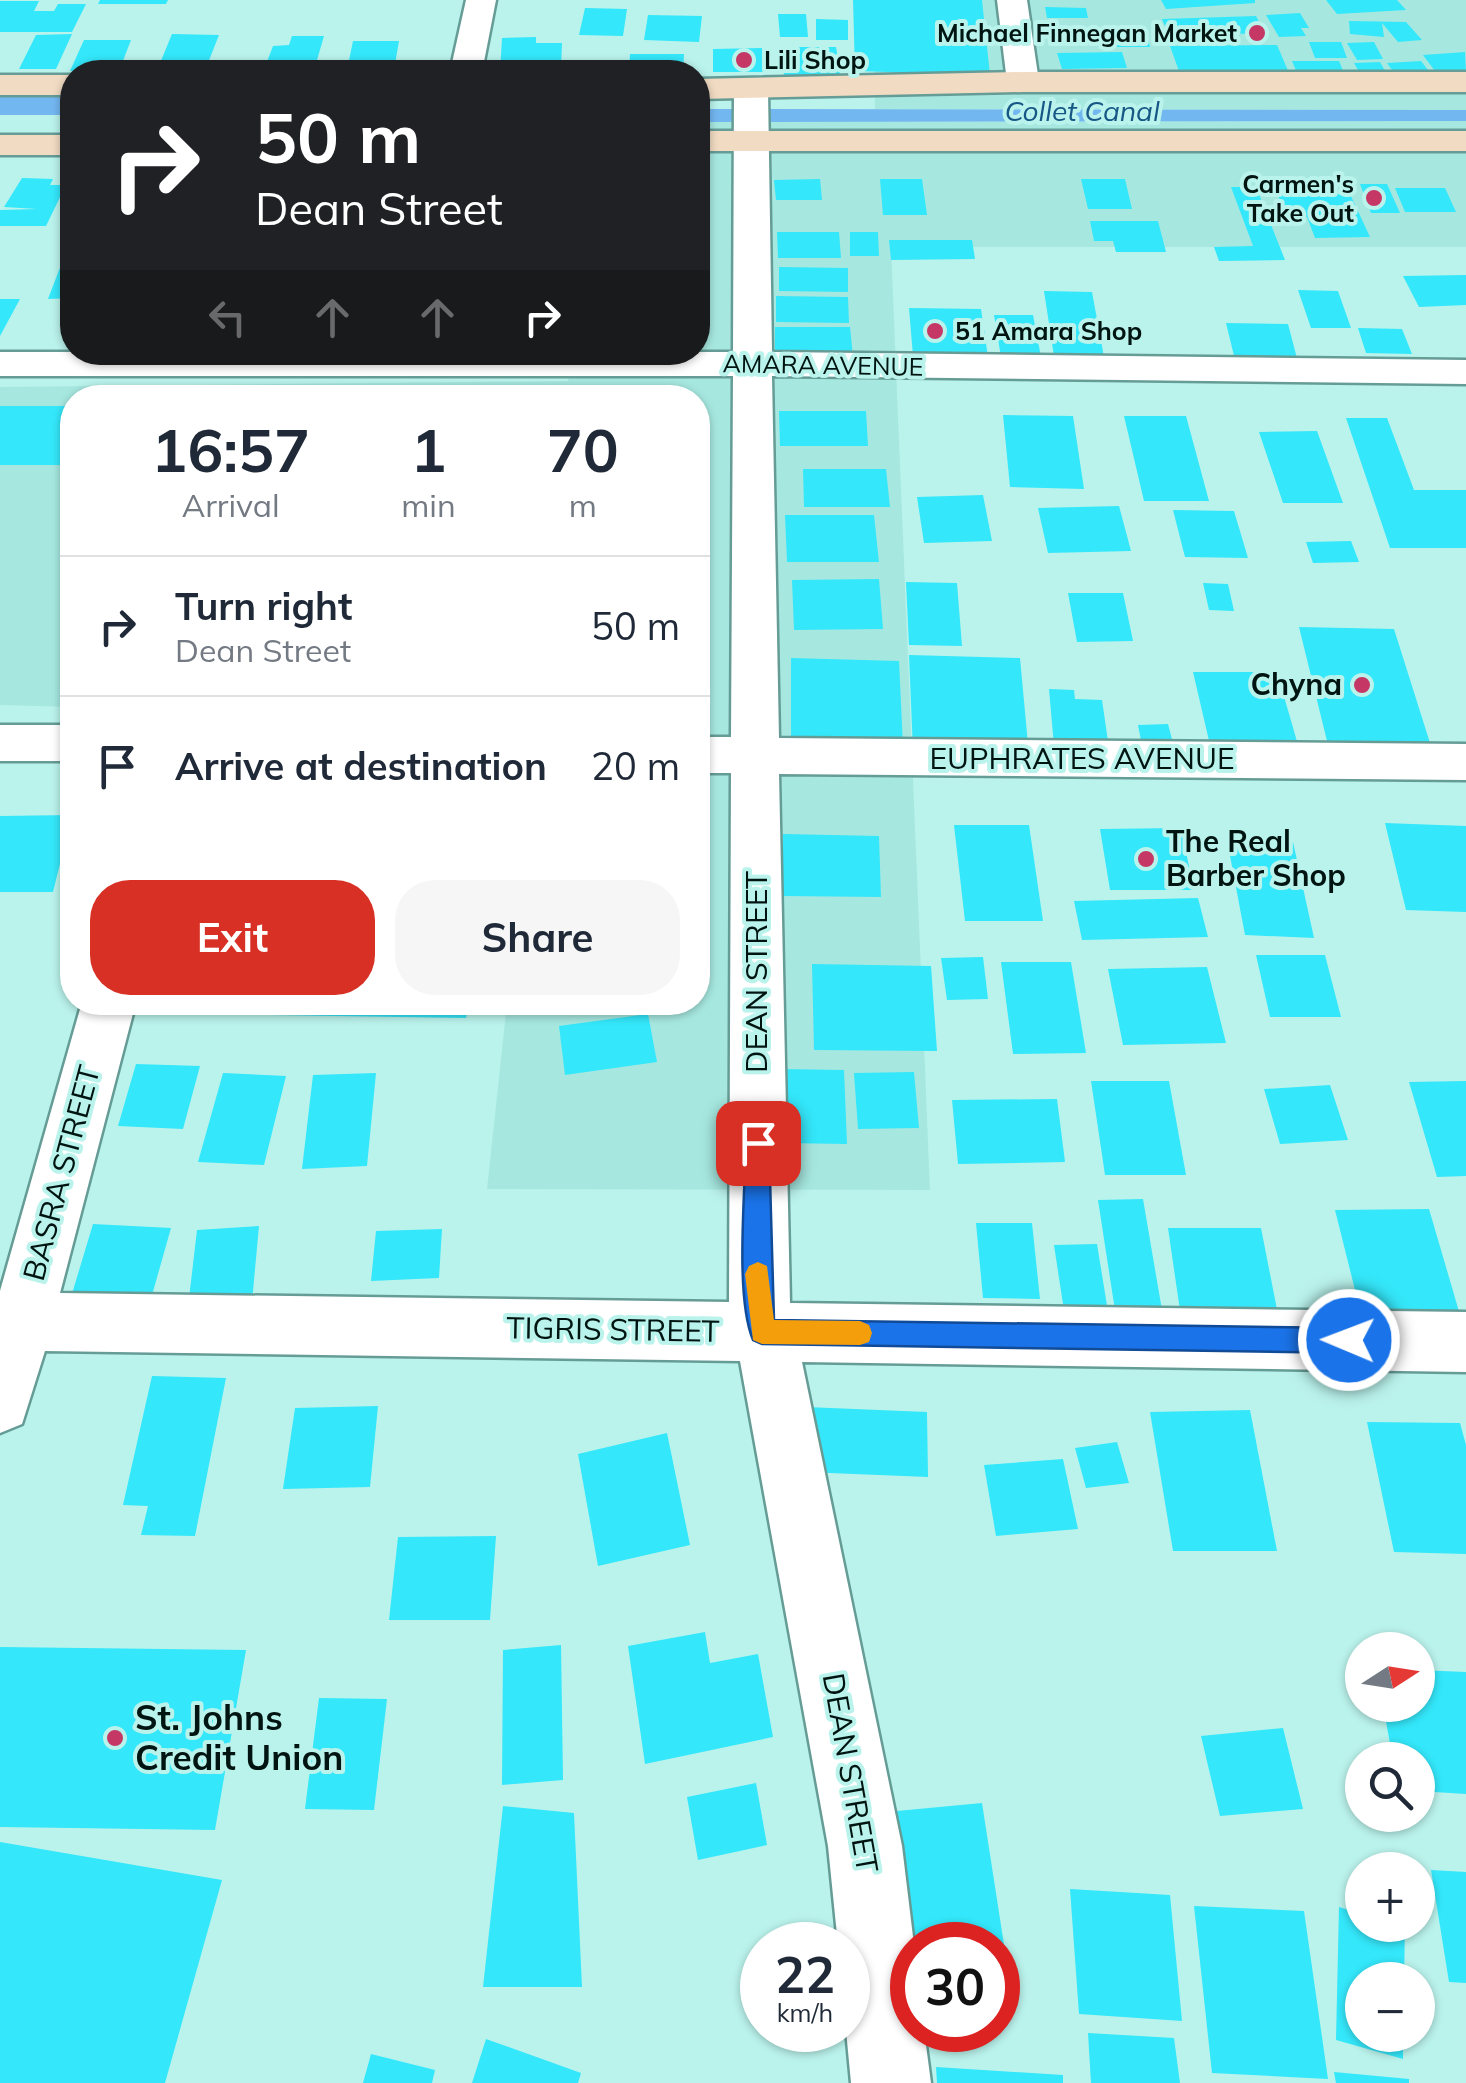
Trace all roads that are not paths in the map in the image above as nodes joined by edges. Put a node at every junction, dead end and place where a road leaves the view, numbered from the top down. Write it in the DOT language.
graph roads {
  1 [pos="481,0"];
  2 [pos="1012,0"];
  3 [pos="468,60"];
  4 [pos="1024,82"];
  5 [pos="1466,82"];
  6 [pos="0,85"];
  7 [pos="60,85"];
  8 [pos="710,95"];
  9 [pos="752,114"];
  10 [pos="710,134"];
  11 [pos="1466,142"];
  12 [pos="60,145"];
  13 [pos="0,146"];
  14 [pos="60,363"];
  15 [pos="710,363"];
  16 [pos="0,364"];
  17 [pos="756,364"];
  18 [pos="1466,372"];
  19 [pos="0,743"];
  20 [pos="60,743"];
  21 [pos="710,755"];
  22 [pos="756,756"];
  23 [pos="1466,762"];
  24 [pos="105,1015"];
  25 [pos="11,1320"];
  26 [pos="762,1332"];
  27 [pos="1466,1342"];
  28 [pos="0,1402"];
  29 [pos="891,2083"];
  1 -- 3 [label="street"];
  2 -- 4 [label="street"];
  4 -- 5 [label="street"];
  4 -- 9 [label="street"];
  6 -- 7 [label="street"];
  8 -- 9 [label="street"];
  9 -- 10 [label="street"];
  9 -- 11 [label="street"];
  9 -- 17 [label="street, DEAN STREET"];
  12 -- 13 [label="street"];
  14 -- 16 [label="street, AMARA AVENUE"];
  15 -- 17 [label="street, AMARA AVENUE"];
  17 -- 18 [label="street, AMARA AVENUE"];
  17 -- 22 [label="street, DEAN STREET"];
  19 -- 20 [label="street"];
  21 -- 22 [label="street, EUPHRATES AVENUE"];
  22 -- 23 [label="street, EUPHRATES AVENUE"];
  22 -- 26 [label="street, DEAN STREET"];
  24 -- 25 [label="street, BASRA STREET"];
  25 -- 26 [label="street, TIGRIS STREET"];
  25 -- 28 [label="street, BASRA STREET"];
  26 -- 27 [label="street, TIGRIS STREET"];
  26 -- 29 [label="street, DEAN STREET"];
}
